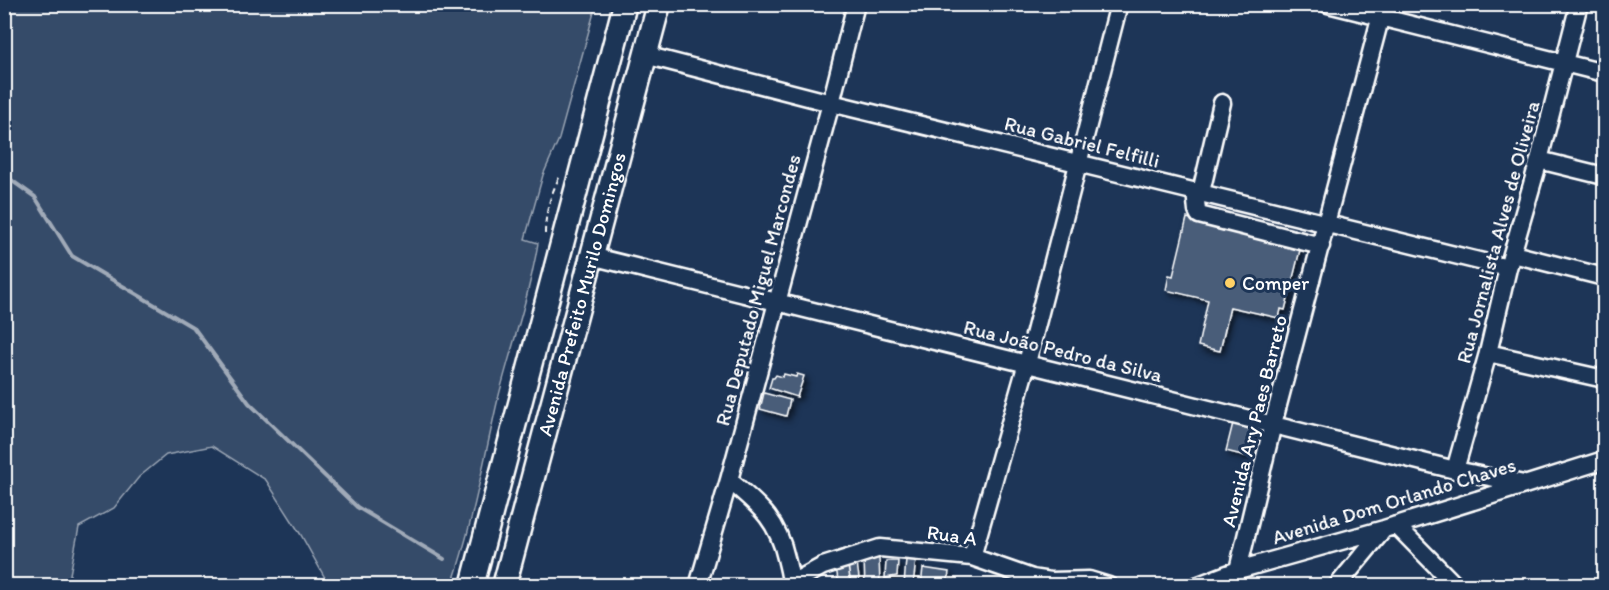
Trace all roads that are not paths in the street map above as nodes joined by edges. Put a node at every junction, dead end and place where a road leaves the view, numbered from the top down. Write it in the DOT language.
graph roads {
  1 [pos="624,4"];
  2 [pos="659,4"];
  3 [pos="856,4"];
  4 [pos="1119,4"];
  5 [pos="1328,4"];
  6 [pos="1579,4"];
  7 [pos="1382,11"];
  8 [pos="645,55"];
  9 [pos="1564,62"];
  10 [pos="1605,72"];
  11 [pos="831,103"];
  12 [pos="1222,103"];
  13 [pos="1539,160"];
  14 [pos="1080,163"];
  15 [pos="1605,176"];
  16 [pos="1198,192"];
  17 [pos="1328,223"];
  18 [pos="1322,246"];
  19 [pos="591,256"];
  20 [pos="1510,261"];
  21 [pos="1605,277"];
  22 [pos="776,301"];
  23 [pos="1488,353"];
  24 [pos="1027,363"];
  25 [pos="1605,379"];
  26 [pos="1273,424"];
  27 [pos="1605,460"];
  28 [pos="1455,470"];
  29 [pos="729,480"];
  30 [pos="1524,484"];
  31 [pos="1390,527"];
  32 [pos="972,557"];
  33 [pos="1238,570"];
  34 [pos="791,584"];
  35 [pos="472,585"];
  36 [pos="504,585"];
  37 [pos="698,585"];
  38 [pos="1109,585"];
  39 [pos="1196,585"];
  40 [pos="1337,585"];
  41 [pos="1456,585"];
  1 -- 35 [label="main road, Avenida Prefeito Murilo Domingos"];
  2 -- 8 [label="main road, Avenida Prefeito Murilo Domingos"];
  3 -- 11 [label="street, Rua Deputado Miguel Marcondes"];
  4 -- 14 [label="street"];
  5 -- 7 [label="street"];
  6 -- 9 [label="street, Rua Jornalista Alves de Oliveira"];
  7 -- 9 [label="street"];
  7 -- 17 [label="street, Avenida Ary Paes Barreto"];
  8 -- 11 [label="street, Rua Gabriel Felfilli"];
  8 -- 19 [label="main road, Avenida Prefeito Murilo Domingos"];
  9 -- 10 [label="street"];
  9 -- 13 [label="street, Rua Jornalista Alves de Oliveira"];
  11 -- 14 [label="street, Rua Gabriel Felfilli"];
  11 -- 22 [label="street, Rua Deputado Miguel Marcondes"];
  12 -- 16 [label="street"];
  13 -- 15 [label="street"];
  13 -- 20 [label="street, Rua Jornalista Alves de Oliveira"];
  14 -- 16 [label="street, Rua Gabriel Felfilli"];
  14 -- 24 [label="street"];
  16 -- 17 [label="street, Rua Gabriel Felfilli"];
  16 -- 18 [label="street"];
  17 -- 18 [label="street, Avenida Ary Paes Barreto"];
  17 -- 20 [label="street, Rua Gabriel Felfilli"];
  18 -- 26 [label="street, Avenida Ary Paes Barreto"];
  19 -- 22 [label="street, Rua João Pedro da Silva"];
  19 -- 36 [label="main road, Avenida Prefeito Murilo Domingos"];
  20 -- 21 [label="street, Rua Gabriel Felfilli"];
  20 -- 23 [label="street, Rua Jornalista Alves de Oliveira"];
  22 -- 24 [label="street, Rua João Pedro da Silva"];
  22 -- 29 [label="street, Rua Deputado Miguel Marcondes"];
  23 -- 25 [label="street"];
  23 -- 28 [label="street, Rua Jornalista Alves de Oliveira"];
  24 -- 26 [label="street, Rua João Pedro da Silva"];
  24 -- 32 [label="street"];
  26 -- 28 [label="street, Rua João Pedro da Silva"];
  26 -- 33 [label="street, Avenida Ary Paes Barreto"];
  27 -- 30 [label="street, Avenida Dom Orlando Chaves"];
  28 -- 30 [label="street, Rua João Pedro da Silva"];
  29 -- 34 [label="street"];
  29 -- 37 [label="street, Rua Deputado Miguel Marcondes"];
  30 -- 31 [label="street, Avenida Dom Orlando Chaves"];
  31 -- 33 [label="street, Avenida Dom Orlando Chaves"];
  31 -- 40 [label="street"];
  31 -- 41 [label="street"];
  32 -- 34 [label="street, Rua A"];
  32 -- 38 [label="street, Rua A"];
  33 -- 39 [label="street, Avenida Dom Orlando Chaves"];
}
